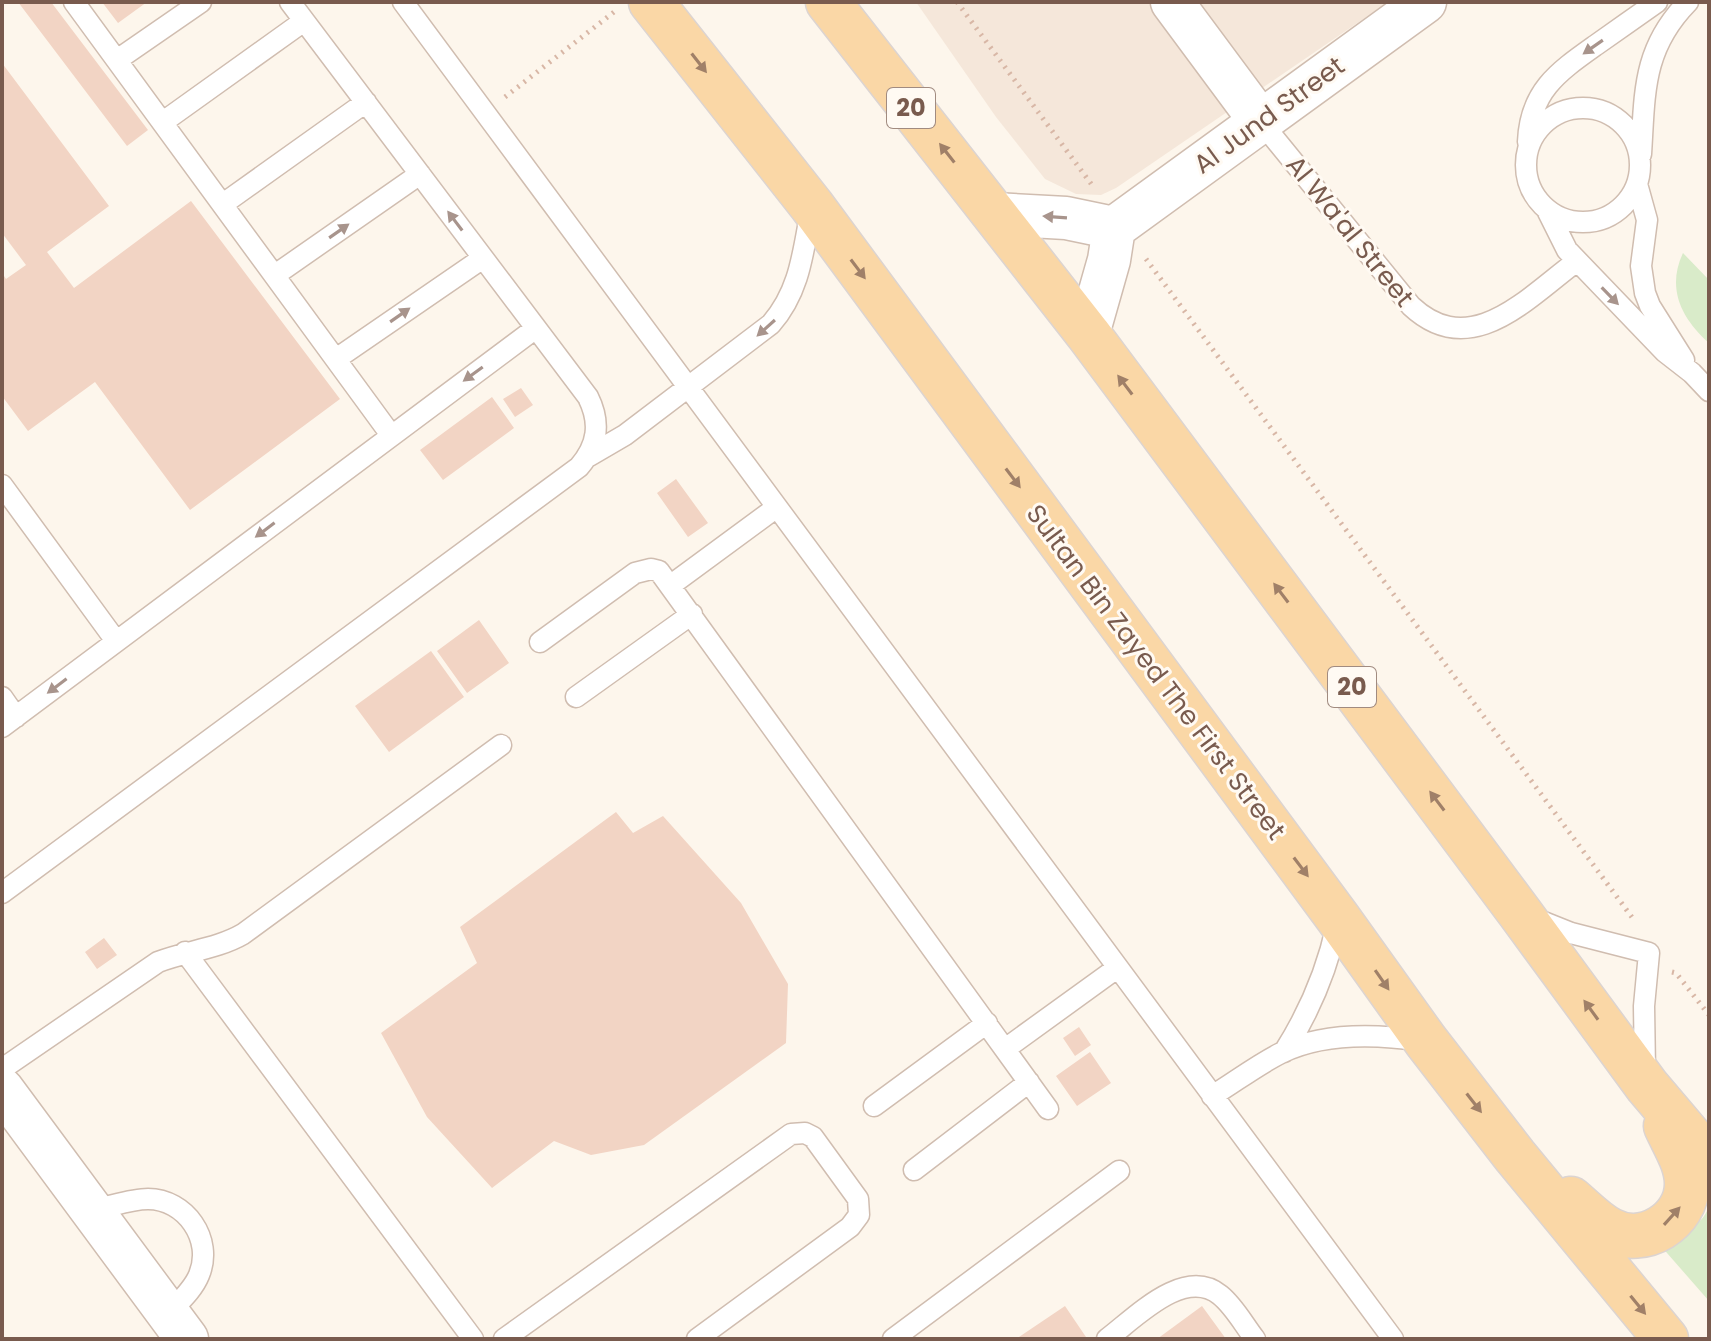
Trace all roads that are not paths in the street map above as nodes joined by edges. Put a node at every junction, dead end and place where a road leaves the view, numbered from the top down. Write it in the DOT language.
graph roads {
  1 [pos="74,2"];
  2 [pos="201,2"];
  3 [pos="290,2"];
  4 [pos="403,2"];
  5 [pos="828,2"];
  6 [pos="1172,2"];
  7 [pos="1425,2"];
  8 [pos="1657,2"];
  9 [pos="1688,2"];
  10 [pos="633,7"];
  11 [pos="304,21"];
  12 [pos="117,60"];
  13 [pos="366,102"];
  14 [pos="163,122"];
  15 [pos="1261,122"];
  16 [pos="1528,147"];
  17 [pos="420,174"];
  18 [pos="1638,175"];
  19 [pos="223,204"];
  20 [pos="812,206"];
  21 [pos="1548,212"];
  22 [pos="995,214"];
  23 [pos="1118,224"];
  24 [pos="483,258"];
  25 [pos="1577,261"];
  26 [pos="275,275"];
  27 [pos="536,328"];
  28 [pos="1088,334"];
  29 [pos="336,359"];
  30 [pos="1692,373"];
  31 [pos="688,388"];
  32 [pos="1709,391"];
  33 [pos="391,435"];
  34 [pos="589,456"];
  35 [pos="2,485"];
  36 [pos="777,507"];
  37 [pos="671,585"];
  38 [pos="692,614"];
  39 [pos="116,641"];
  40 [pos="540,642"];
  41 [pos="2,697"];
  42 [pos="576,697"];
  43 [pos="9,722"];
  44 [pos="501,745"];
  45 [pos="2,893"];
  46 [pos="1520,913"];
  47 [pos="1338,918"];
  48 [pos="185,952"];
  49 [pos="1117,968"];
  50 [pos="987,1023"];
  51 [pos="1426,1041"];
  52 [pos="1005,1049"];
  53 [pos="1284,1052"];
  54 [pos="2,1069"];
  55 [pos="1029,1082"];
  56 [pos="1647,1086"];
  57 [pos="2,1089"];
  58 [pos="1212,1096"];
  59 [pos="874,1106"];
  60 [pos="1048,1109"];
  61 [pos="1515,1156"];
  62 [pos="1709,1159"];
  63 [pos="914,1170"];
  64 [pos="1119,1171"];
  65 [pos="92,1210"];
  66 [pos="178,1327"];
  67 [pos="473,1339"];
  68 [pos="504,1339"];
  69 [pos="697,1339"];
  70 [pos="893,1339"];
  71 [pos="1107,1339"];
  72 [pos="1255,1339"];
  73 [pos="1393,1339"];
  74 [pos="1666,1339"];
  1 -- 12 [label="lane"];
  2 -- 12 [label="lane"];
  3 -- 11 [label="lane"];
  4 -- 31 [label="lane"];
  22 -- 5 [label="main road, 20, one-way"];
  6 -- 15 [label="street, Al Wa'al Street"];
  7 -- 15 [label="street, Al Jund Street"];
  8 -- 16 [label="lane, one-way"];
  9 -- 18 [label="lane"];
  10 -- 20 [label="main road, Sultan Bin Zayed The First Street, one-way"];
  11 -- 13 [label="lane"];
  11 -- 14 [label="lane"];
  12 -- 14 [label="lane"];
  13 -- 17 [label="lane"];
  13 -- 19 [label="lane"];
  14 -- 19 [label="lane"];
  15 -- 23 [label="street, Al Jund Street"];
  15 -- 25 [label="lane, Al Wa'al Street"];
  16 -- 18 [label="lane"];
  16 -- 21 [label="lane"];
  24 -- 17 [label="lane, one-way"];
  26 -- 17 [label="lane, one-way"];
  18 -- 21 [label="lane"];
  18 -- 30 [label="lane"];
  19 -- 26 [label="lane"];
  20 -- 31 [label="lane, one-way"];
  20 -- 47 [label="main road, Sultan Bin Zayed The First Street, one-way"];
  21 -- 25 [label="lane"];
  23 -- 22 [label="street, one-way"];
  22 -- 28 [label="main road, 20"];
  23 -- 28 [label="street"];
  24 -- 27 [label="lane"];
  29 -- 24 [label="lane, one-way"];
  25 -- 30 [label="lane, one-way"];
  26 -- 29 [label="lane"];
  27 -- 33 [label="lane, one-way"];
  27 -- 34 [label="lane"];
  46 -- 28 [label="main road, 20, one-way"];
  29 -- 33 [label="lane"];
  30 -- 32 [label="lane"];
  31 -- 34 [label="lane"];
  31 -- 36 [label="lane"];
  33 -- 39 [label="lane, one-way"];
  34 -- 45 [label="lane"];
  35 -- 39 [label="lane"];
  36 -- 37 [label="lane"];
  36 -- 49 [label="lane"];
  37 -- 38 [label="lane"];
  37 -- 40 [label="lane"];
  38 -- 42 [label="lane"];
  38 -- 50 [label="lane"];
  39 -- 43 [label="lane, one-way"];
  41 -- 43 [label="lane"];
  44 -- 48 [label="lane"];
  56 -- 46 [label="main road, 20, one-way"];
  46 -- 56 [label="lane"];
  47 -- 51 [label="main road, Sultan Bin Zayed The First Street, one-way"];
  47 -- 53 [label="lane"];
  48 -- 54 [label="lane"];
  48 -- 67 [label="lane"];
  49 -- 52 [label="lane"];
  49 -- 58 [label="lane"];
  50 -- 52 [label="lane"];
  50 -- 59 [label="lane"];
  51 -- 53 [label="lane"];
  51 -- 61 [label="main road, Sultan Bin Zayed The First Street, one-way"];
  52 -- 55 [label="lane"];
  53 -- 58 [label="lane"];
  55 -- 60 [label="lane"];
  55 -- 63 [label="lane"];
  61 -- 56 [label="main road, one-way"];
  56 -- 62 [label="main road, 20"];
  57 -- 65 [label="street"];
  58 -- 73 [label="lane"];
  61 -- 74 [label="main road, Sultan Bin Zayed The First Street, one-way"];
  64 -- 70 [label="lane"];
  65 -- 66 [label="street"];
  65 -- 66 [label="lane"];
  68 -- 69 [label="lane"];
  71 -- 72 [label="lane"];
}
